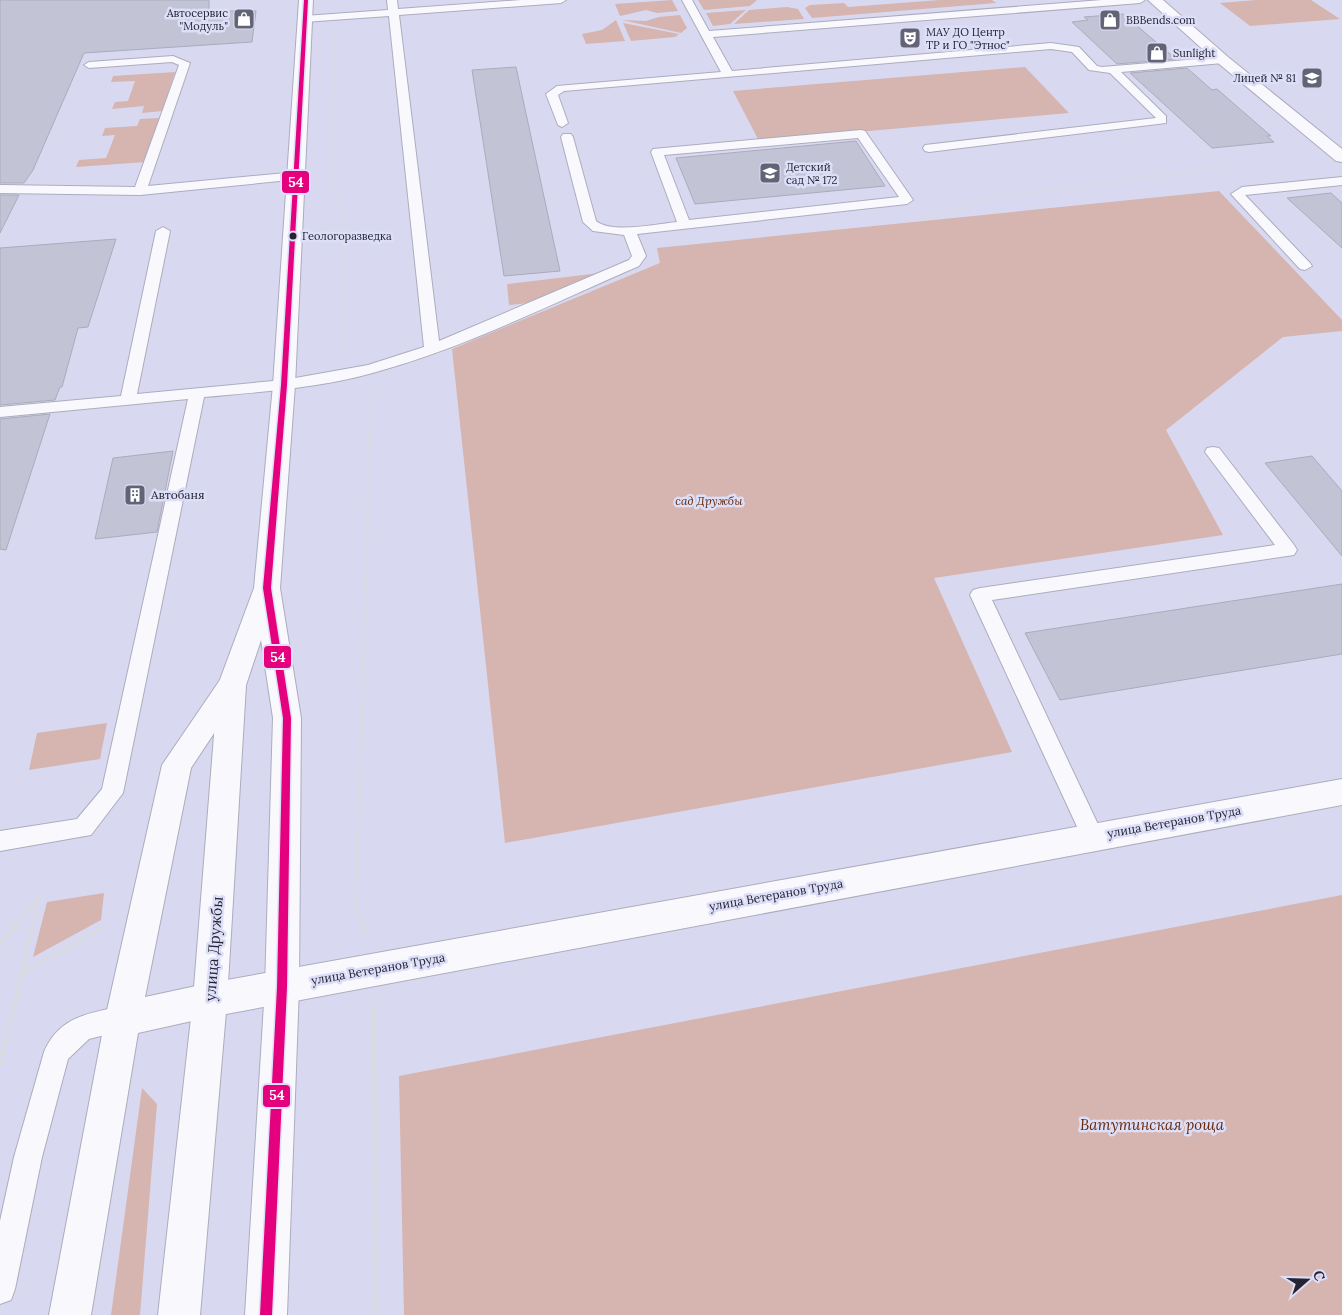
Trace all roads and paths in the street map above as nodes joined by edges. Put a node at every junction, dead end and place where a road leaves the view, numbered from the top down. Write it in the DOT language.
graph roads {
  1 [pos="306,0"];
  2 [pos="561,0"];
  3 [pos="687,0"];
  4 [pos="1140,0"];
  5 [pos="1155,0"];
  6 [pos="393,6"];
  7 [pos="366,15"];
  8 [pos="304,19"];
  9 [pos="706,34"];
  10 [pos="1223,60"];
  11 [pos="89,65"];
  12 [pos="1112,69"];
  13 [pos="728,75"];
  14 [pos="562,123"];
  15 [pos="568,137"];
  16 [pos="929,148"];
  17 [pos="1342,157"];
  18 [pos="296,176"];
  19 [pos="1342,181"];
  20 [pos="0,189"];
  21 [pos="140,191"];
  22 [pos="1242,191"];
  23 [pos="911,220"];
  24 [pos="684,224"];
  25 [pos="629,230"];
  26 [pos="163,231"];
  27 [pos="1305,266"];
  28 [pos="432,349"];
  29 [pos="371,369"];
  30 [pos="284,385"];
  31 [pos="197,394"];
  32 [pos="128,399"];
  33 [pos="0,412"];
  34 [pos="1213,452"];
  35 [pos="267,588"];
  36 [pos="232,685"];
  37 [pos="1342,792"];
  38 [pos="1093,837"];
  39 [pos="0,841"];
  40 [pos="0,945"];
  41 [pos="374,970"];
  42 [pos="22,974"];
  43 [pos="282,987"];
  44 [pos="210,1000"];
  45 [pos="123,1018"];
  46 [pos="0,1289"];
  47 [pos="70,1315"];
  48 [pos="179,1315"];
  49 [pos="266,1315"];
  50 [pos="376,1315"];
  1 -- 8 [label="main road, улица Дружбы"];
  2 -- 6 [label="lane"];
  3 -- 9 [label="lane"];
  4 -- 9 [label="lane"];
  5 -- 10 [label="main road"];
  6 -- 7 [label="lane"];
  6 -- 28 [label="lane"];
  7 -- 8 [label="lane"];
  7 -- 29 [label="path"];
  8 -- 18 [label="main road, улица Дружбы"];
  9 -- 13 [label="lane"];
  10 -- 12 [label="lane"];
  10 -- 17 [label="main road"];
  11 -- 21 [label="lane"];
  12 -- 13 [label="lane"];
  12 -- 16 [label="lane"];
  13 -- 14 [label="lane"];
  15 -- 25 [label="lane"];
  18 -- 21 [label="lane"];
  18 -- 30 [label="main road, улица Дружбы"];
  19 -- 22 [label="lane"];
  20 -- 21 [label="lane"];
  22 -- 23 [label="path"];
  22 -- 27 [label="lane"];
  24 -- 24 [label="lane"];
  24 -- 25 [label="lane"];
  25 -- 28 [label="lane"];
  26 -- 32 [label="lane"];
  28 -- 29 [label="lane"];
  29 -- 30 [label="lane"];
  29 -- 41 [label="path"];
  30 -- 31 [label="lane"];
  30 -- 35 [label="main road, улица Дружбы"];
  31 -- 32 [label="lane"];
  31 -- 39 [label="lane"];
  32 -- 33 [label="lane"];
  34 -- 38 [label="lane"];
  35 -- 36 [label="main road, улица Дружбы"];
  35 -- 43 [label="main road, улица Дружбы"];
  36 -- 44 [label="main road, улица Дружбы"];
  36 -- 45 [label="main road"];
  37 -- 38 [label="main road, улица Ветеранов Труда"];
  38 -- 41 [label="main road, улица Ветеранов Труда"];
  40 -- 42 [label="path"];
  41 -- 43 [label="main road, улица Ветеранов Труда"];
  41 -- 50 [label="path"];
  43 -- 44 [label="main road, улица Ветеранов Труда"];
  43 -- 49 [label="main road, улица Дружбы"];
  44 -- 45 [label="main road, улица Ветеранов Труда"];
  44 -- 48 [label="main road, улица Дружбы"];
  45 -- 46 [label="lane"];
  45 -- 47 [label="main road"];
}
